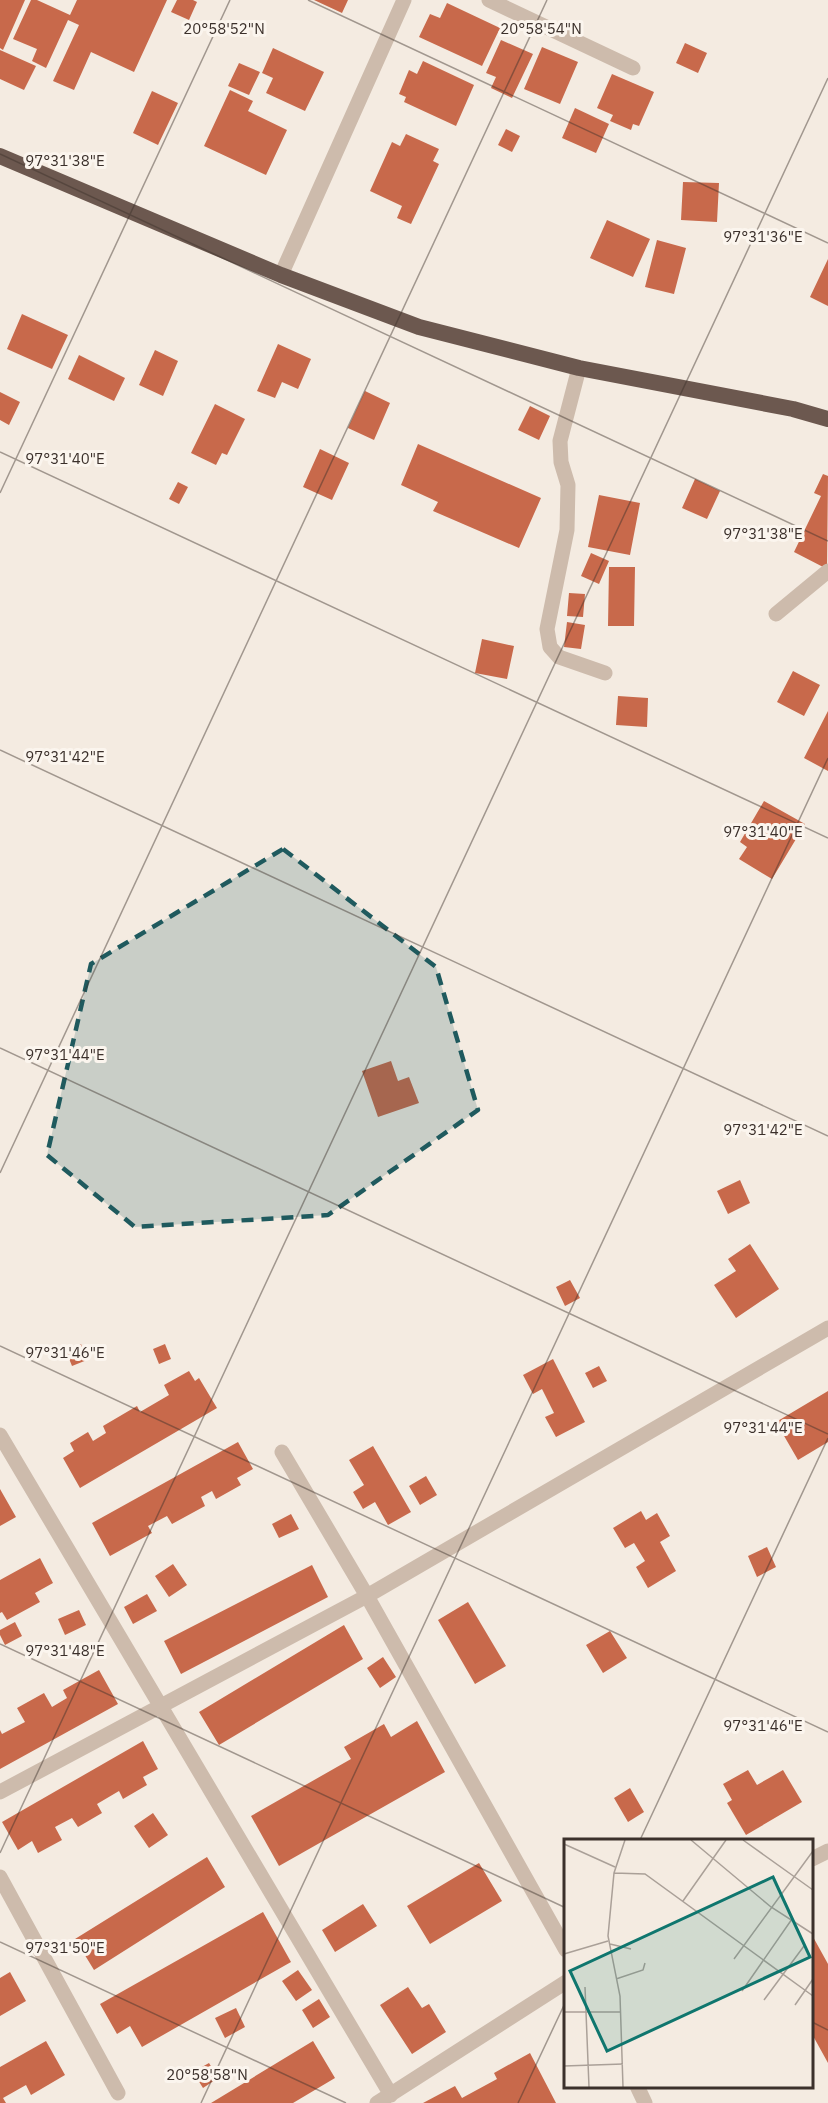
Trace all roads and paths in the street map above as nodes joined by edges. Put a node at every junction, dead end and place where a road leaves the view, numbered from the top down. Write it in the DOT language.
graph roads {
  1 [pos="404,0"];
  2 [pos="489,0"];
  3 [pos="633,68"];
  4 [pos="0,156"];
  5 [pos="281,275"];
  6 [pos="579,368"];
  7 [pos="828,419"];
  8 [pos="828,571"];
  9 [pos="776,614"];
  10 [pos="605,673"];
  11 [pos="828,1328"];
  12 [pos="0,1435"];
  13 [pos="282,1452"];
  14 [pos="367,1596"];
  15 [pos="160,1707"];
  16 [pos="0,1792"];
  17 [pos="828,1851"];
  18 [pos="813,1858"];
  19 [pos="0,1877"];
  20 [pos="564,1946"];
  21 [pos="564,1983"];
  22 [pos="638,2088"];
  23 [pos="118,2093"];
  24 [pos="391,2095"];
  25 [pos="377,2103"];
  26 [pos="645,2103"];
  1 -- 5 [label="street"];
  2 -- 3 [label="street"];
  4 -- 5 [label="highway"];
  5 -- 6 [label="highway"];
  6 -- 7 [label="highway"];
  6 -- 10 [label="street"];
  8 -- 9 [label="street"];
  11 -- 14 [label="street"];
  12 -- 15 [label="street"];
  13 -- 14 [label="street"];
  14 -- 15 [label="street"];
  14 -- 20 [label="street"];
  15 -- 16 [label="street"];
  15 -- 24 [label="street"];
  17 -- 18 [label="street"];
  19 -- 23 [label="street"];
  21 -- 24 [label="street"];
  22 -- 26 [label="street"];
  24 -- 25 [label="street"];
}
